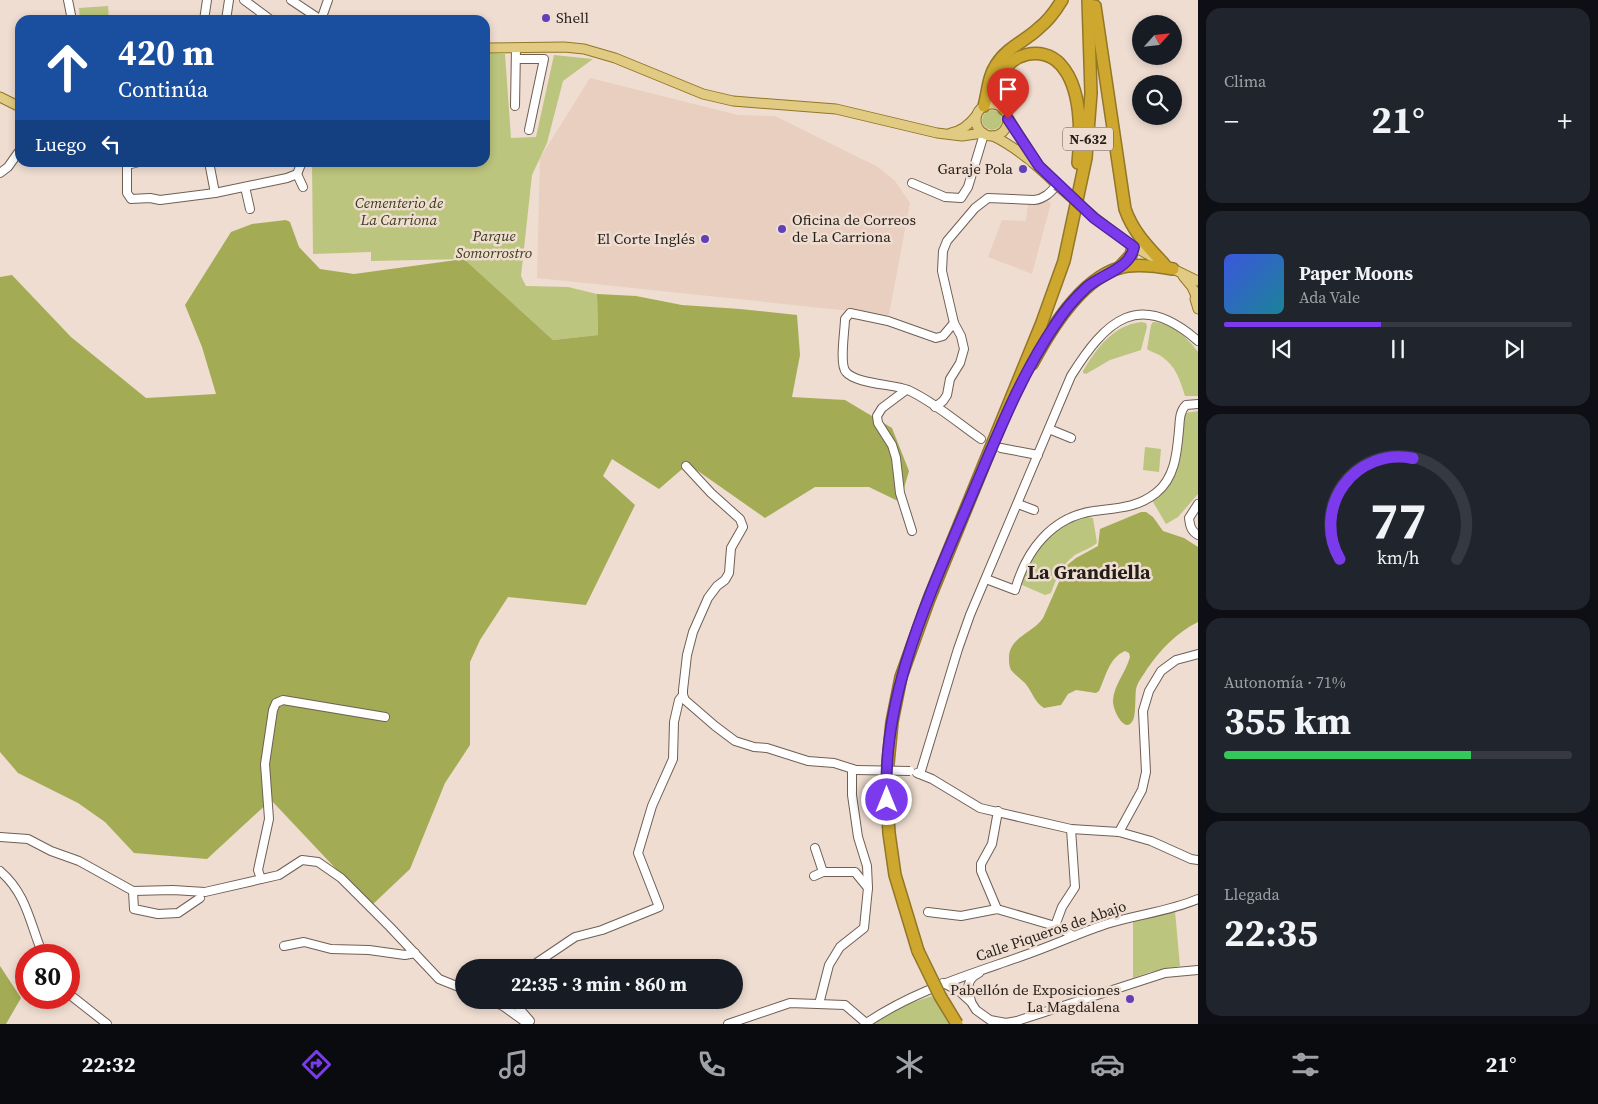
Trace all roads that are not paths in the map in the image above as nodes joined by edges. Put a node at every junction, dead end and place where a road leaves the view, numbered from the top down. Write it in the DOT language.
graph roads {
  1 [pos="68,0"];
  2 [pos="206,0"];
  3 [pos="229,0"];
  4 [pos="244,0"];
  5 [pos="291,0"];
  6 [pos="328,0"];
  7 [pos="1062,0"];
  8 [pos="1088,0"];
  9 [pos="1095,0"];
  10 [pos="71,15"];
  11 [pos="204,15"];
  12 [pos="227,15"];
  13 [pos="264,15"];
  14 [pos="314,15"];
  15 [pos="323,15"];
  16 [pos="490,48"];
  17 [pos="516,48"];
  18 [pos="516,59"];
  19 [pos="0,97"];
  20 [pos="15,104"];
  21 [pos="515,106"];
  22 [pos="984,106"];
  23 [pos="1006,114"];
  24 [pos="976,116"];
  25 [pos="529,130"];
  26 [pos="946,134"];
  27 [pos="986,135"];
  28 [pos="15,157"];
  29 [pos="1039,166"];
  30 [pos="127,167"];
  31 [pos="210,167"];
  32 [pos="300,167"];
  33 [pos="0,173"];
  34 [pos="297,174"];
  35 [pos="912,182"];
  36 [pos="1057,185"];
  37 [pos="245,187"];
  38 [pos="302,187"];
  39 [pos="215,193"];
  40 [pos="250,209"];
  41 [pos="1134,247"];
  42 [pos="1119,268"];
  43 [pos="1171,268"];
  44 [pos="1060,276"];
  45 [pos="1198,281"];
  46 [pos="1197,294"];
  47 [pos="1198,310"];
  48 [pos="954,323"];
  49 [pos="1198,341"];
  50 [pos="906,390"];
  51 [pos="1198,404"];
  52 [pos="936,407"];
  53 [pos="1002,423"];
  54 [pos="1049,429"];
  55 [pos="1072,438"];
  56 [pos="982,439"];
  57 [pos="1001,448"];
  58 [pos="1038,456"];
  59 [pos="686,466"];
  60 [pos="1018,504"];
  61 [pos="1198,504"];
  62 [pos="1034,510"];
  63 [pos="912,531"];
  64 [pos="1198,535"];
  65 [pos="986,579"];
  66 [pos="1198,654"];
  67 [pos="683,695"];
  68 [pos="385,717"];
  69 [pos="854,769"];
  70 [pos="920,774"];
  71 [pos="998,811"];
  72 [pos="1071,829"];
  73 [pos="1119,832"];
  74 [pos="0,837"];
  75 [pos="815,848"];
  76 [pos="1198,860"];
  77 [pos="0,871"];
  78 [pos="823,872"];
  79 [pos="814,876"];
  80 [pos="262,879"];
  81 [pos="868,888"];
  82 [pos="133,891"];
  83 [pos="200,898"];
  84 [pos="1198,899"];
  85 [pos="997,909"];
  86 [pos="928,912"];
  87 [pos="1056,926"];
  88 [pos="1074,936"];
  89 [pos="39,944"];
  90 [pos="284,946"];
  91 [pos="415,953"];
  92 [pos="542,959"];
  93 [pos="997,965"];
  94 [pos="1198,970"];
  95 [pos="943,983"];
  96 [pos="455,986"];
  97 [pos="971,1002"];
  98 [pos="80,1003"];
  99 [pos="819,1004"];
  100 [pos="507,1009"];
  101 [pos="520,1009"];
  102 [pos="107,1024"];
  103 [pos="528,1024"];
  104 [pos="532,1024"];
  105 [pos="728,1024"];
  106 [pos="865,1024"];
  107 [pos="957,1024"];
  1 -- 10 [label="street"];
  2 -- 11 [label="street"];
  3 -- 12 [label="street"];
  4 -- 13 [label="street"];
  5 -- 14 [label="street"];
  6 -- 15 [label="street"];
  7 -- 22 [label="highway"];
  8 -- 44 [label="highway, N-632"];
  9 -- 43 [label="highway"];
  16 -- 17 [label="main road"];
  17 -- 18 [label="street"];
  17 -- 26 [label="main road"];
  18 -- 21 [label="street"];
  18 -- 25 [label="street"];
  19 -- 20 [label="main road"];
  22 -- 23 [label="main road"];
  22 -- 24 [label="main road"];
  23 -- 27 [label="main road"];
  23 -- 29 [label="main road"];
  23 -- 44 [label="highway"];
  24 -- 26 [label="main road"];
  24 -- 27 [label="main road"];
  26 -- 27 [label="main road"];
  27 -- 29 [label="main road"];
  27 -- 35 [label="street"];
  28 -- 33 [label="street"];
  29 -- 36 [label="main road"];
  30 -- 39 [label="street"];
  31 -- 39 [label="street"];
  32 -- 34 [label="street"];
  34 -- 37 [label="street"];
  34 -- 38 [label="street"];
  36 -- 41 [label="main road, bridge"];
  36 -- 48 [label="street"];
  37 -- 39 [label="street"];
  37 -- 40 [label="street"];
  41 -- 42 [label="highway"];
  41 -- 43 [label="main road"];
  42 -- 43 [label="highway"];
  42 -- 53 [label="highway"];
  43 -- 45 [label="main road"];
  43 -- 46 [label="main road"];
  44 -- 53 [label="highway, N-632"];
  46 -- 47 [label="main road"];
  48 -- 50 [label="street"];
  48 -- 52 [label="street"];
  49 -- 54 [label="street"];
  50 -- 52 [label="street"];
  50 -- 63 [label="street"];
  51 -- 65 [label="street"];
  52 -- 56 [label="street"];
  53 -- 107 [label="highway, N-632, bridge"];
  54 -- 55 [label="street"];
  54 -- 58 [label="street"];
  57 -- 58 [label="street"];
  58 -- 60 [label="street"];
  59 -- 67 [label="street"];
  60 -- 62 [label="street"];
  60 -- 65 [label="street"];
  61 -- 64 [label="street"];
  65 -- 70 [label="street"];
  66 -- 73 [label="street"];
  67 -- 69 [label="street"];
  67 -- 92 [label="street"];
  68 -- 80 [label="street"];
  69 -- 70 [label="street, bridge"];
  69 -- 81 [label="street"];
  70 -- 71 [label="street"];
  71 -- 72 [label="street"];
  71 -- 85 [label="street"];
  72 -- 73 [label="street"];
  72 -- 87 [label="street"];
  73 -- 76 [label="street"];
  74 -- 82 [label="street"];
  75 -- 78 [label="street"];
  77 -- 89 [label="street"];
  78 -- 79 [label="street"];
  78 -- 81 [label="street"];
  80 -- 82 [label="street"];
  80 -- 91 [label="street"];
  81 -- 99 [label="street"];
  82 -- 83 [label="street"];
  84 -- 88 [label="street, Calle Piqueros de Abajo"];
  85 -- 86 [label="street"];
  85 -- 87 [label="street"];
  87 -- 88 [label="street"];
  88 -- 93 [label="street, Calle Piqueros de Abajo"];
  90 -- 91 [label="street"];
  91 -- 96 [label="street"];
  93 -- 95 [label="street, Calle Piqueros de Abajo"];
  93 -- 97 [label="street"];
  94 -- 97 [label="street"];
  95 -- 97 [label="street"];
  95 -- 106 [label="street, Calle Piqueros de Abajo"];
  98 -- 102 [label="street"];
  99 -- 105 [label="street"];
  99 -- 106 [label="street"];
  100 -- 103 [label="street"];
  101 -- 104 [label="street"];
}
